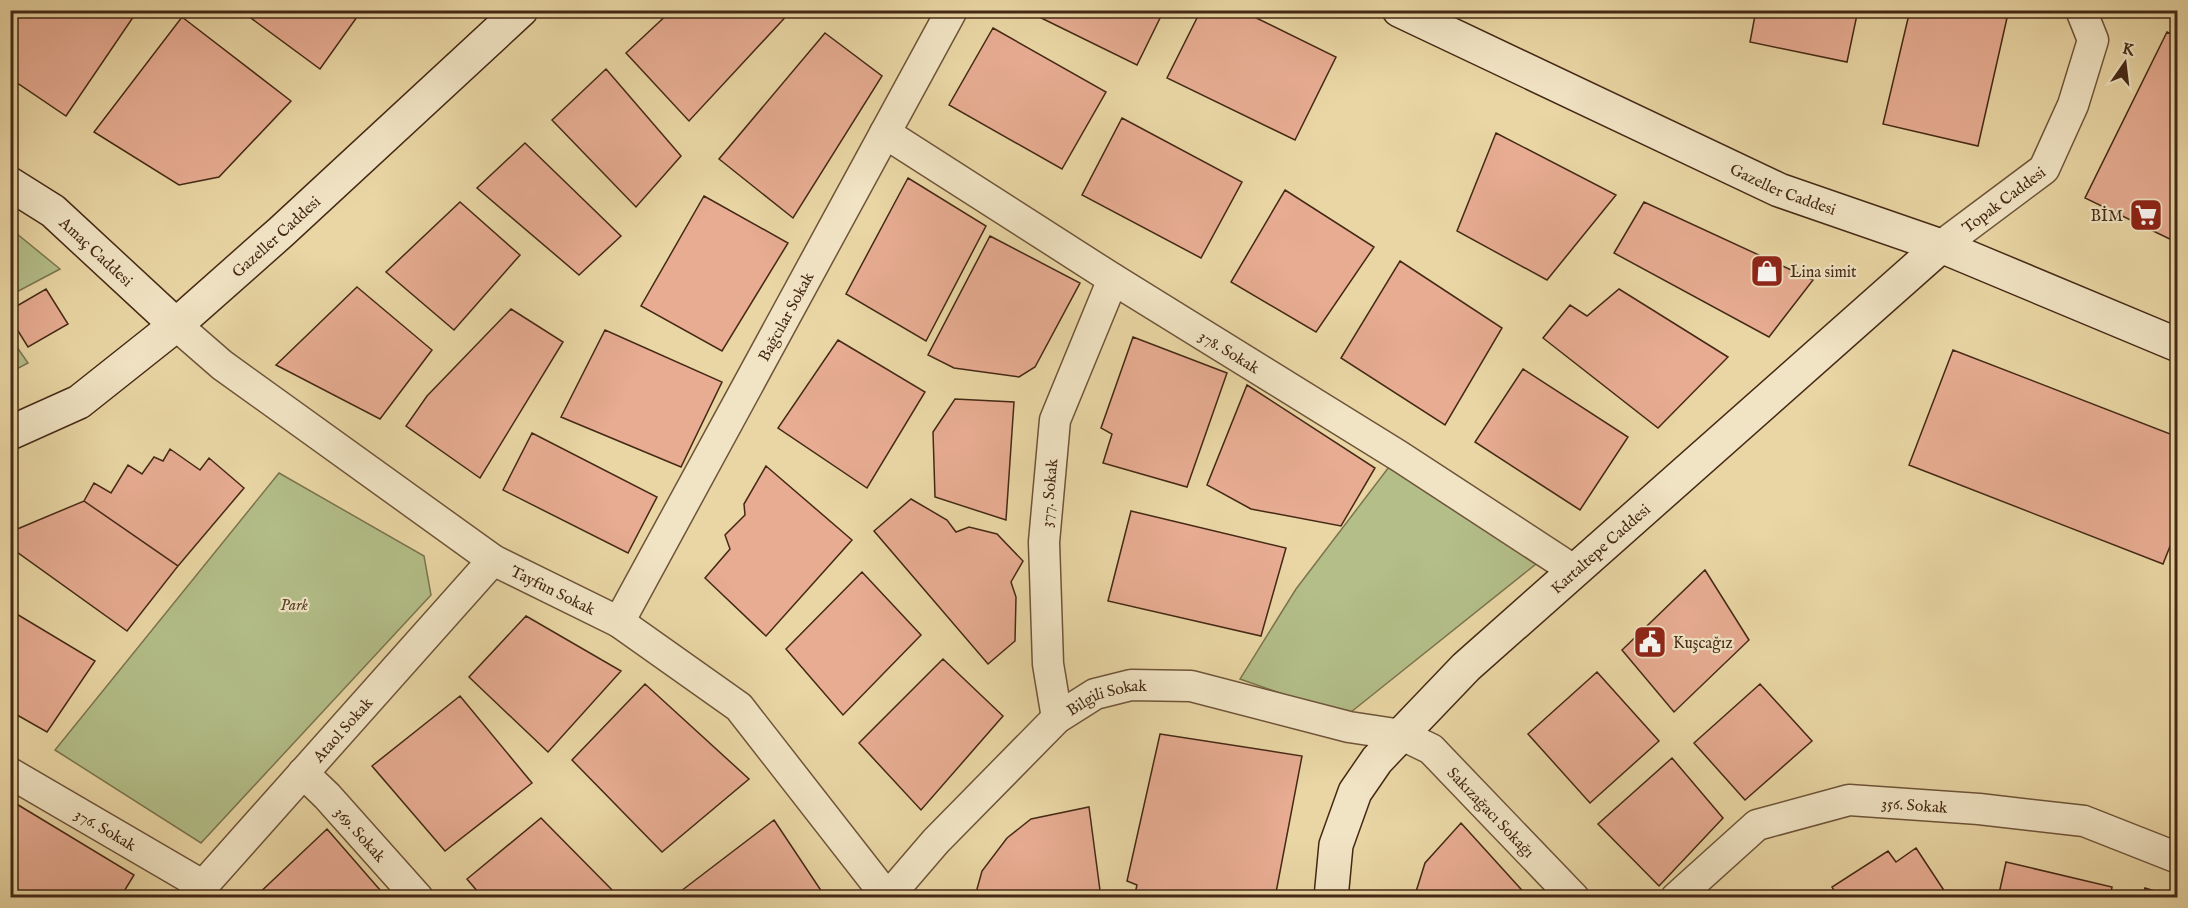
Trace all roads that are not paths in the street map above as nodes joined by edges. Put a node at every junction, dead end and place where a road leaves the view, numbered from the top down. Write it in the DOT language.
graph roads {
  1 [pos="520,10"];
  2 [pos="952,10"];
  3 [pos="1399,10"];
  4 [pos="2081,10"];
  5 [pos="885,133"];
  6 [pos="10,184"];
  7 [pos="1941,246"];
  8 [pos="1113,279"];
  9 [pos="176,325"];
  10 [pos="2178,345"];
  11 [pos="10,433"];
  12 [pos="493,560"];
  13 [pos="1575,571"];
  14 [pos="619,622"];
  15 [pos="1057,718"];
  16 [pos="1402,735"];
  17 [pos="10,772"];
  18 [pos="303,773"];
  19 [pos="2178,858"];
  20 [pos="197,891"];
  21 [pos="418,897"];
  22 [pos="887,897"];
  23 [pos="1331,897"];
  24 [pos="1574,897"];
  25 [pos="1676,897"];
  1 -- 9 [label="main road, Gazeller Caddesi"];
  2 -- 5 [label="street, Bağcılar Sokak"];
  3 -- 7 [label="main road, Gazeller Caddesi"];
  4 -- 7 [label="street, Topak Caddesi"];
  5 -- 8 [label="street, 378. Sokak"];
  5 -- 14 [label="street, Bağcılar Sokak"];
  6 -- 9 [label="main road, Amaç Caddesi"];
  7 -- 10 [label="main road, Gazeller Caddesi"];
  7 -- 13 [label="main road, Kartaltepe Caddesi"];
  8 -- 13 [label="street, 378. Sokak"];
  8 -- 15 [label="street, 377. Sokak"];
  9 -- 11 [label="main road, Gazeller Caddesi"];
  9 -- 12 [label="street, Tayfun Sokak"];
  12 -- 14 [label="street, Tayfun Sokak"];
  12 -- 18 [label="street, Ataol Sokak"];
  13 -- 16 [label="main road, Kartaltepe Caddesi"];
  14 -- 22 [label="street, Tayfun Sokak"];
  15 -- 16 [label="street, Bilgili Sokak"];
  15 -- 22 [label="street, Bilgili Sokak"];
  16 -- 23 [label="main road, Kartaltepe Caddesi"];
  16 -- 24 [label="street, Sakızağacı Sokağı"];
  17 -- 20 [label="street, 376. Sokak"];
  18 -- 20 [label="street, Ataol Sokak"];
  18 -- 21 [label="street, 369. Sokak"];
  19 -- 25 [label="street, 356. Sokak"];
}
